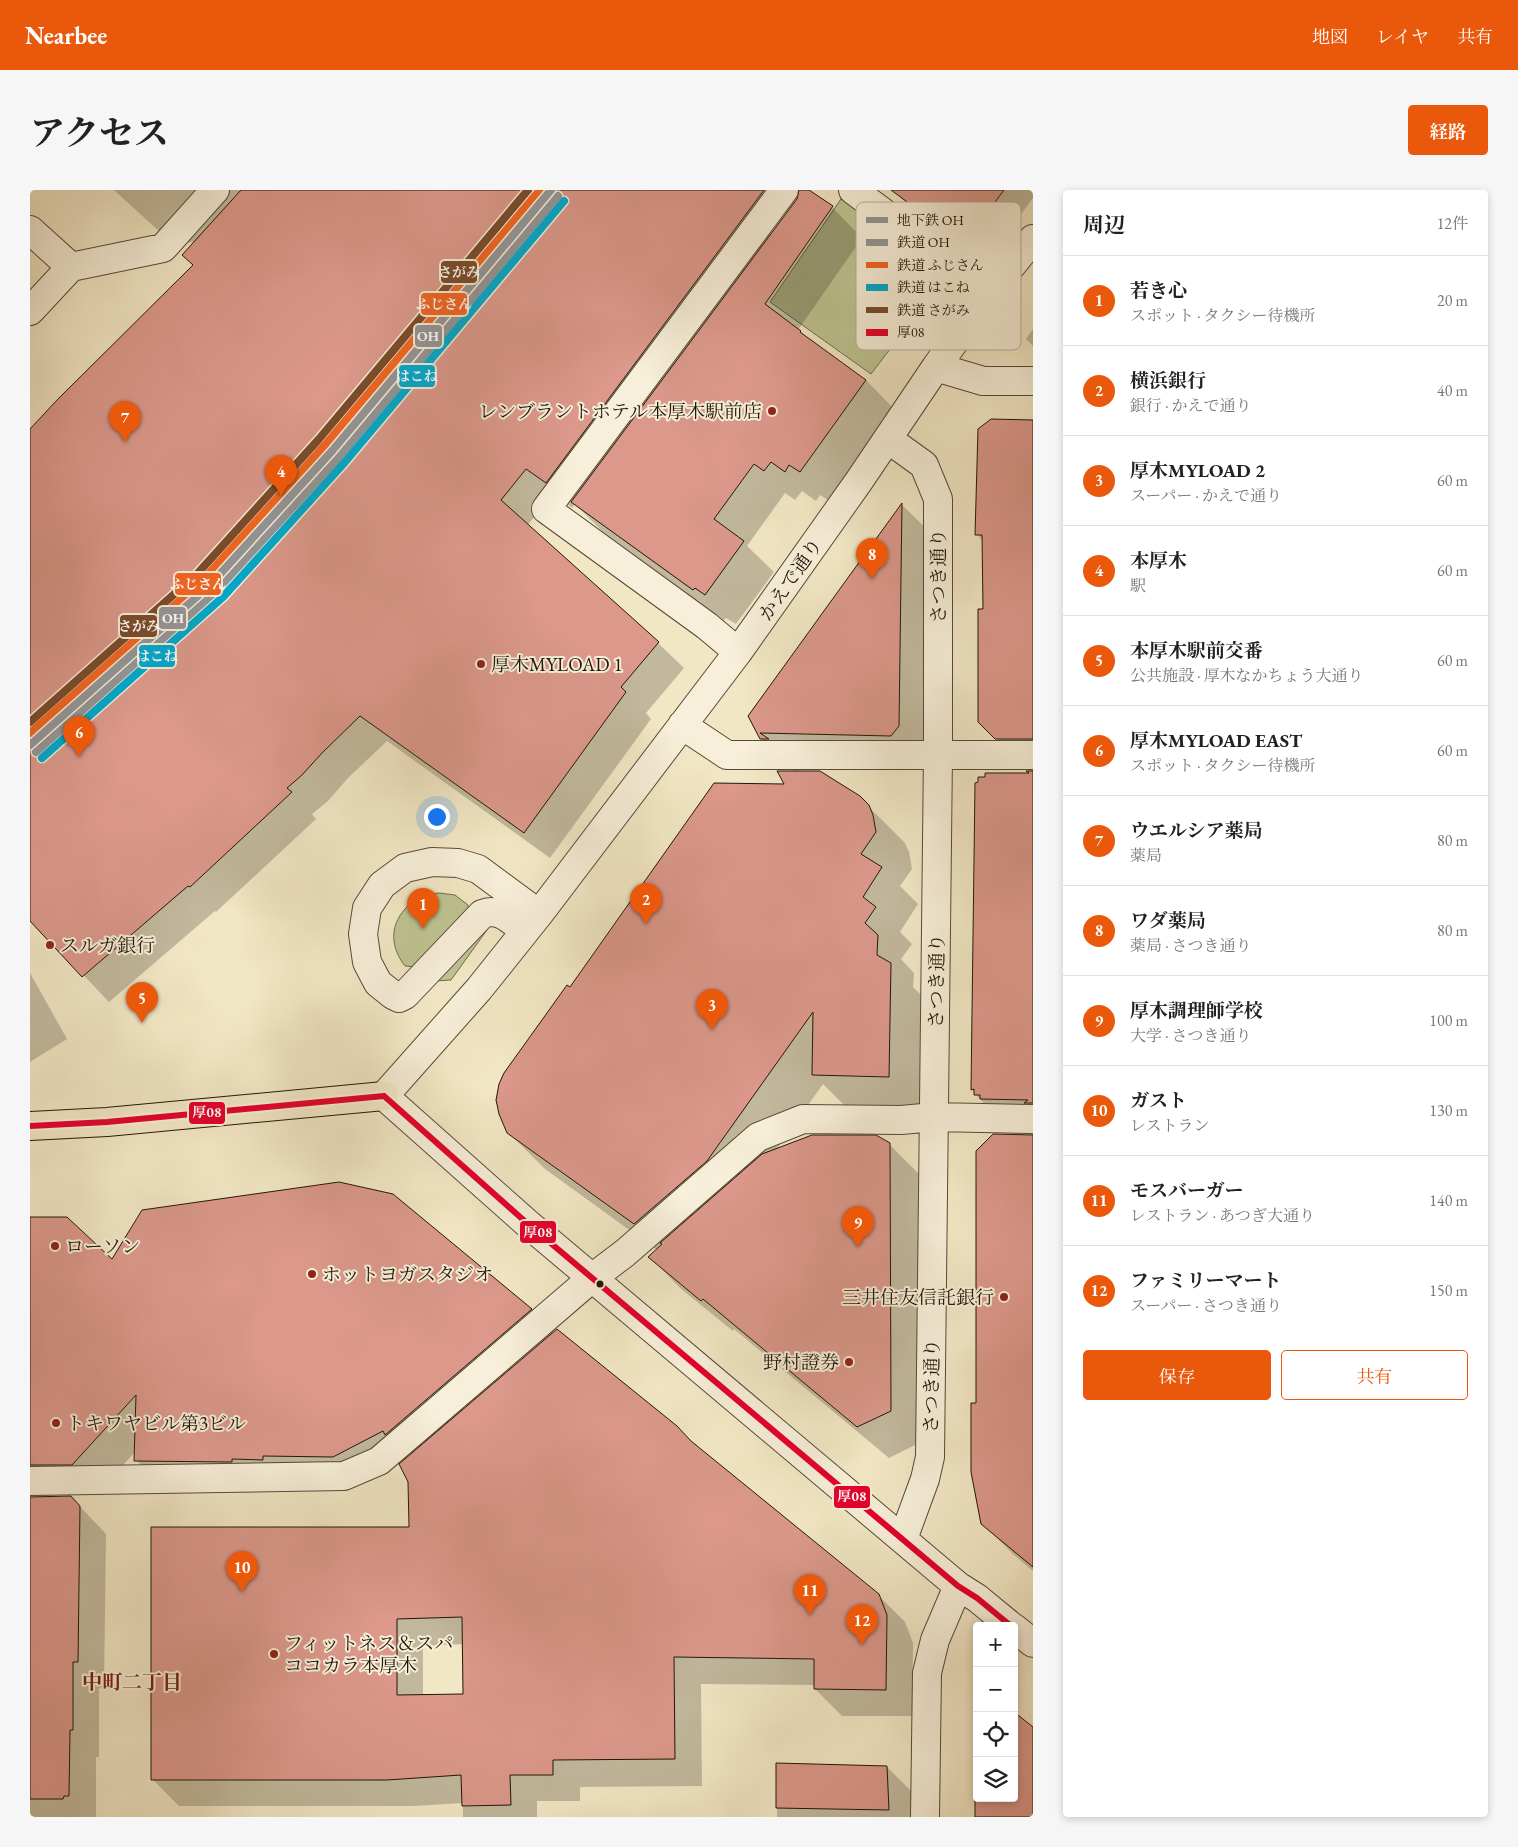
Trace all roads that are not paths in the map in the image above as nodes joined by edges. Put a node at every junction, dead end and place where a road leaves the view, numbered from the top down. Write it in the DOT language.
graph roads {
  1 [pos="215,190"];
  2 [pos="784,190"];
  3 [pos="853,190"];
  4 [pos="869,202"];
  5 [pos="30,230"];
  6 [pos="1033,239"];
  7 [pos="1021,254"];
  8 [pos="72,267"];
  9 [pos="30,311"];
  10 [pos="948,350"];
  11 [pos="936,367"];
  12 [pos="1033,381"];
  13 [pos="888,439"];
  14 [pos="738,652"];
  15 [pos="682,725"];
  16 [pos="938,754"];
  17 [pos="1033,755"];
  18 [pos="532,923"];
  19 [pos="384,1096"];
  20 [pos="934,1117"];
  21 [pos="1033,1119"];
  22 [pos="30,1126"];
  23 [pos="592,1278"];
  24 [pos="30,1481"];
  25 [pos="902,1539"];
  26 [pos="958,1586"];
  27 [pos="1007,1622"];
  28 [pos="1018,1631"];
  29 [pos="1033,1643"];
  30 [pos="925,1817"];
  1 -- 8 [label="street"];
  2 -- 14 [label="street"];
  3 -- 4 [label="street"];
  5 -- 8 [label="street"];
  6 -- 7 [label="street, かえで通り"];
  8 -- 9 [label="street"];
  10 -- 11 [label="street, かえで通り"];
  11 -- 12 [label="street"];
  11 -- 13 [label="street, かえで通り"];
  13 -- 14 [label="street, かえで通り"];
  13 -- 16 [label="street, さつき通り"];
  14 -- 15 [label="street, かえで通り"];
  15 -- 16 [label="street"];
  15 -- 18 [label="street, かえで通り"];
  16 -- 17 [label="street"];
  16 -- 20 [label="street, さつき通り"];
  18 -- 18 [label="street"];
  18 -- 19 [label="street, かえで通り"];
  19 -- 22 [label="main road"];
  19 -- 23 [label="street"];
  20 -- 21 [label="street"];
  20 -- 23 [label="street"];
  20 -- 25 [label="street, さつき通り"];
  23 -- 24 [label="street"];
  23 -- 25 [label="street"];
  25 -- 26 [label="street"];
  26 -- 27 [label="street"];
  26 -- 30 [label="street"];
  28 -- 29 [label="street"];
}
